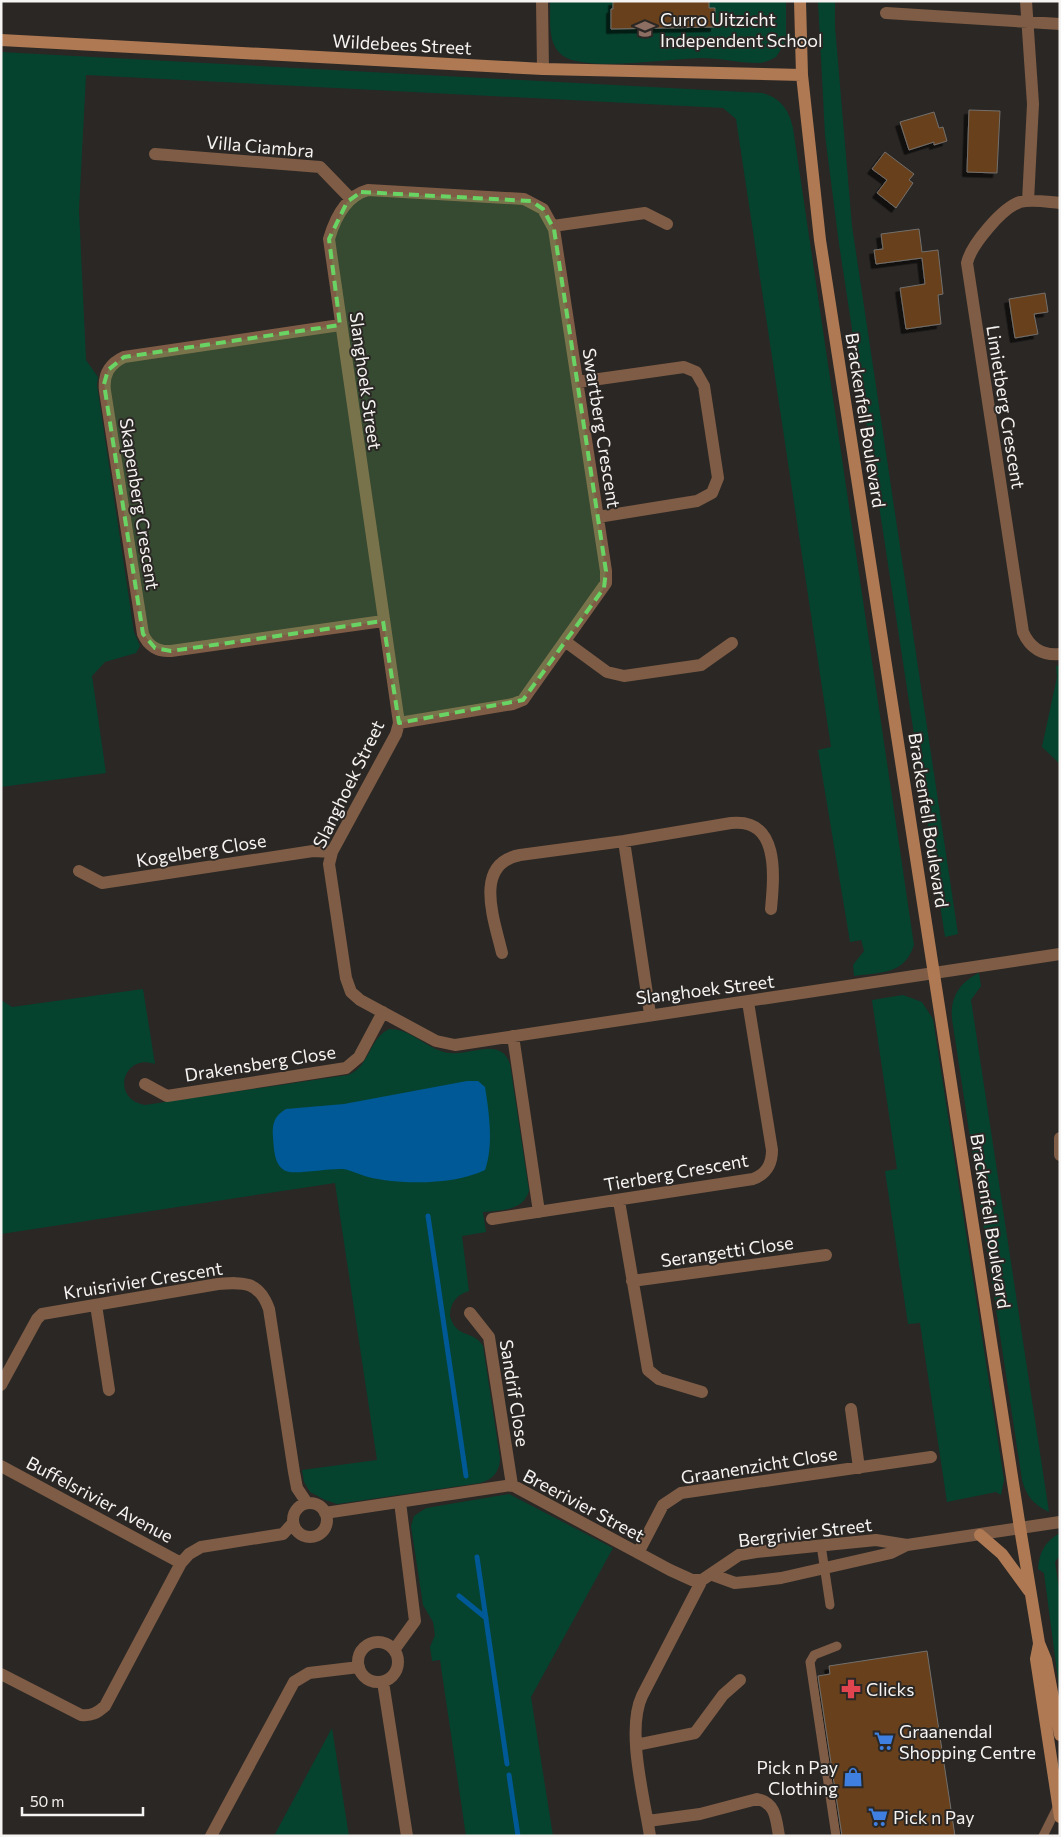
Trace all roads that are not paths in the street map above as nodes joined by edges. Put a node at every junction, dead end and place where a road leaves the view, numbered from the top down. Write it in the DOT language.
graph roads {
  1 [pos="542,1"];
  2 [pos="800,1"];
  3 [pos="1026,1"];
  4 [pos="886,14"];
  5 [pos="1028,23"];
  6 [pos="1060,24"];
  7 [pos="1,40"];
  8 [pos="543,69"];
  9 [pos="802,75"];
  10 [pos="155,154"];
  11 [pos="350,198"];
  12 [pos="1028,201"];
  13 [pos="1060,203"];
  14 [pos="667,224"];
  15 [pos="553,226"];
  16 [pos="340,325"];
  17 [pos="578,382"];
  18 [pos="598,517"];
  19 [pos="383,621"];
  20 [pos="566,642"];
  21 [pos="732,643"];
  22 [pos="1060,654"];
  23 [pos="399,722"];
  24 [pos="624,841"];
  25 [pos="332,852"];
  26 [pos="79,871"];
  27 [pos="771,909"];
  28 [pos="502,952"];
  29 [pos="1060,954"];
  30 [pos="935,972"];
  31 [pos="748,1002"];
  32 [pos="383,1012"];
  33 [pos="650,1014"];
  34 [pos="513,1036"];
  35 [pos="145,1084"];
  36 [pos="1060,1138"];
  37 [pos="1060,1155"];
  38 [pos="619,1201"];
  39 [pos="539,1212"];
  40 [pos="492,1219"];
  41 [pos="826,1255"];
  42 [pos="632,1281"];
  43 [pos="96,1305"];
  44 [pos="470,1313"];
  45 [pos="1,1385"];
  46 [pos="108,1390"];
  47 [pos="702,1392"];
  48 [pos="850,1409"];
  49 [pos="931,1458"];
  50 [pos="1,1466"];
  51 [pos="859,1468"];
  52 [pos="512,1485"];
  53 [pos="400,1502"];
  54 [pos="307,1504"];
  55 [pos="325,1514"];
  56 [pos="1060,1522"];
  57 [pos="293,1523"];
  58 [pos="1020,1528"];
  59 [pos="980,1535"];
  60 [pos="821,1545"];
  61 [pos="907,1546"];
  62 [pos="638,1553"];
  63 [pos="181,1563"];
  64 [pos="825,1567"];
  65 [pos="707,1578"];
  66 [pos="1031,1593"];
  67 [pos="830,1604"];
  68 [pos="1039,1644"];
  69 [pos="837,1646"];
  70 [pos="394,1650"];
  71 [pos="359,1667"];
  72 [pos="1,1674"];
  73 [pos="740,1680"];
  74 [pos="383,1682"];
  75 [pos="1060,1735"];
  76 [pos="636,1745"];
  77 [pos="1059,1811"];
  78 [pos="648,1821"];
  79 [pos="211,1836"];
  80 [pos="407,1836"];
  81 [pos="650,1836"];
  82 [pos="779,1836"];
  83 [pos="836,1836"];
  84 [pos="1042,1836"];
  1 -- 8 [label="street"];
  2 -- 9 [label="street, Brackenfell Boulevard"];
  3 -- 5 [label="street"];
  4 -- 5 [label="street"];
  5 -- 6 [label="street"];
  5 -- 12 [label="street"];
  7 -- 8 [label="street, Wildebees Street"];
  8 -- 9 [label="street, Wildebees Street"];
  9 -- 30 [label="street, Brackenfell Boulevard"];
  10 -- 11 [label="street, Villa Ciambra"];
  11 -- 15 [label="street, Swartberg Crescent"];
  11 -- 16 [label="street, Slanghoek Street"];
  12 -- 13 [label="street, Limietberg Crescent"];
  12 -- 22 [label="street, Limietberg Crescent"];
  14 -- 15 [label="street"];
  15 -- 17 [label="street, Swartberg Crescent"];
  16 -- 19 [label="street, Slanghoek Street"];
  16 -- 19 [label="street, Skapenberg Crescent"];
  17 -- 18 [label="street, Swartberg Crescent"];
  17 -- 18 [label="street"];
  18 -- 20 [label="street, Swartberg Crescent"];
  19 -- 23 [label="street, Slanghoek Street"];
  20 -- 21 [label="street"];
  20 -- 23 [label="street, Swartberg Crescent"];
  23 -- 25 [label="street, Slanghoek Street"];
  24 -- 27 [label="street"];
  24 -- 28 [label="street"];
  24 -- 33 [label="street"];
  25 -- 26 [label="street, Kogelberg Close"];
  25 -- 32 [label="street, Slanghoek Street"];
  29 -- 30 [label="street, Slanghoek Street"];
  30 -- 31 [label="street, Slanghoek Street"];
  30 -- 58 [label="street, Brackenfell Boulevard"];
  31 -- 33 [label="street, Slanghoek Street"];
  31 -- 38 [label="street, Tierberg Crescent"];
  32 -- 34 [label="street, Slanghoek Street"];
  32 -- 35 [label="street, Drakensberg Close"];
  33 -- 34 [label="street, Slanghoek Street"];
  34 -- 39 [label="street"];
  36 -- 37 [label="street"];
  38 -- 39 [label="street, Tierberg Crescent"];
  38 -- 42 [label="street"];
  39 -- 40 [label="street, Tierberg Crescent"];
  41 -- 42 [label="street, Serangetti Close"];
  42 -- 47 [label="street"];
  43 -- 45 [label="street, Kruisrivier Crescent"];
  43 -- 46 [label="street"];
  43 -- 54 [label="street, Kruisrivier Crescent"];
  44 -- 52 [label="street, Sandrif Close"];
  48 -- 51 [label="street, Graanenzicht Close"];
  49 -- 51 [label="street, Graanenzicht Close"];
  50 -- 63 [label="street, Buffelsrivier Avenue"];
  51 -- 62 [label="street, Graanenzicht Close"];
  52 -- 53 [label="street, Breerivier Street"];
  52 -- 62 [label="street, Breerivier Street"];
  53 -- 55 [label="street, Breerivier Street"];
  53 -- 70 [label="street"];
  54 -- 55 [label="street"];
  54 -- 57 [label="street"];
  55 -- 57 [label="street"];
  56 -- 58 [label="street, Bergrivier Street"];
  57 -- 63 [label="street"];
  58 -- 59 [label="street, Bergrivier Street"];
  58 -- 66 [label="street, Brackenfell Boulevard"];
  59 -- 61 [label="street, Bergrivier Street"];
  59 -- 66 [label="street"];
  60 -- 61 [label="street, Bergrivier Street"];
  60 -- 64 [label="lane"];
  60 -- 65 [label="street, Bergrivier Street"];
  61 -- 64 [label="street, Bergrivier Street"];
  62 -- 65 [label="street, Breerivier Street"];
  63 -- 72 [label="street"];
  64 -- 65 [label="street, Bergrivier Street"];
  64 -- 67 [label="lane"];
  65 -- 76 [label="street"];
  66 -- 68 [label="street, Brackenfell Boulevard"];
  68 -- 75 [label="street, Brackenfell Boulevard"];
  68 -- 77 [label="street, Brackenfell Boulevard"];
  69 -- 83 [label="lane"];
  70 -- 71 [label="street"];
  70 -- 74 [label="street"];
  71 -- 74 [label="street"];
  71 -- 79 [label="street"];
  73 -- 76 [label="street"];
  74 -- 80 [label="street"];
  76 -- 78 [label="street"];
  77 -- 84 [label="lane"];
  78 -- 81 [label="street"];
  78 -- 82 [label="street"];
}
